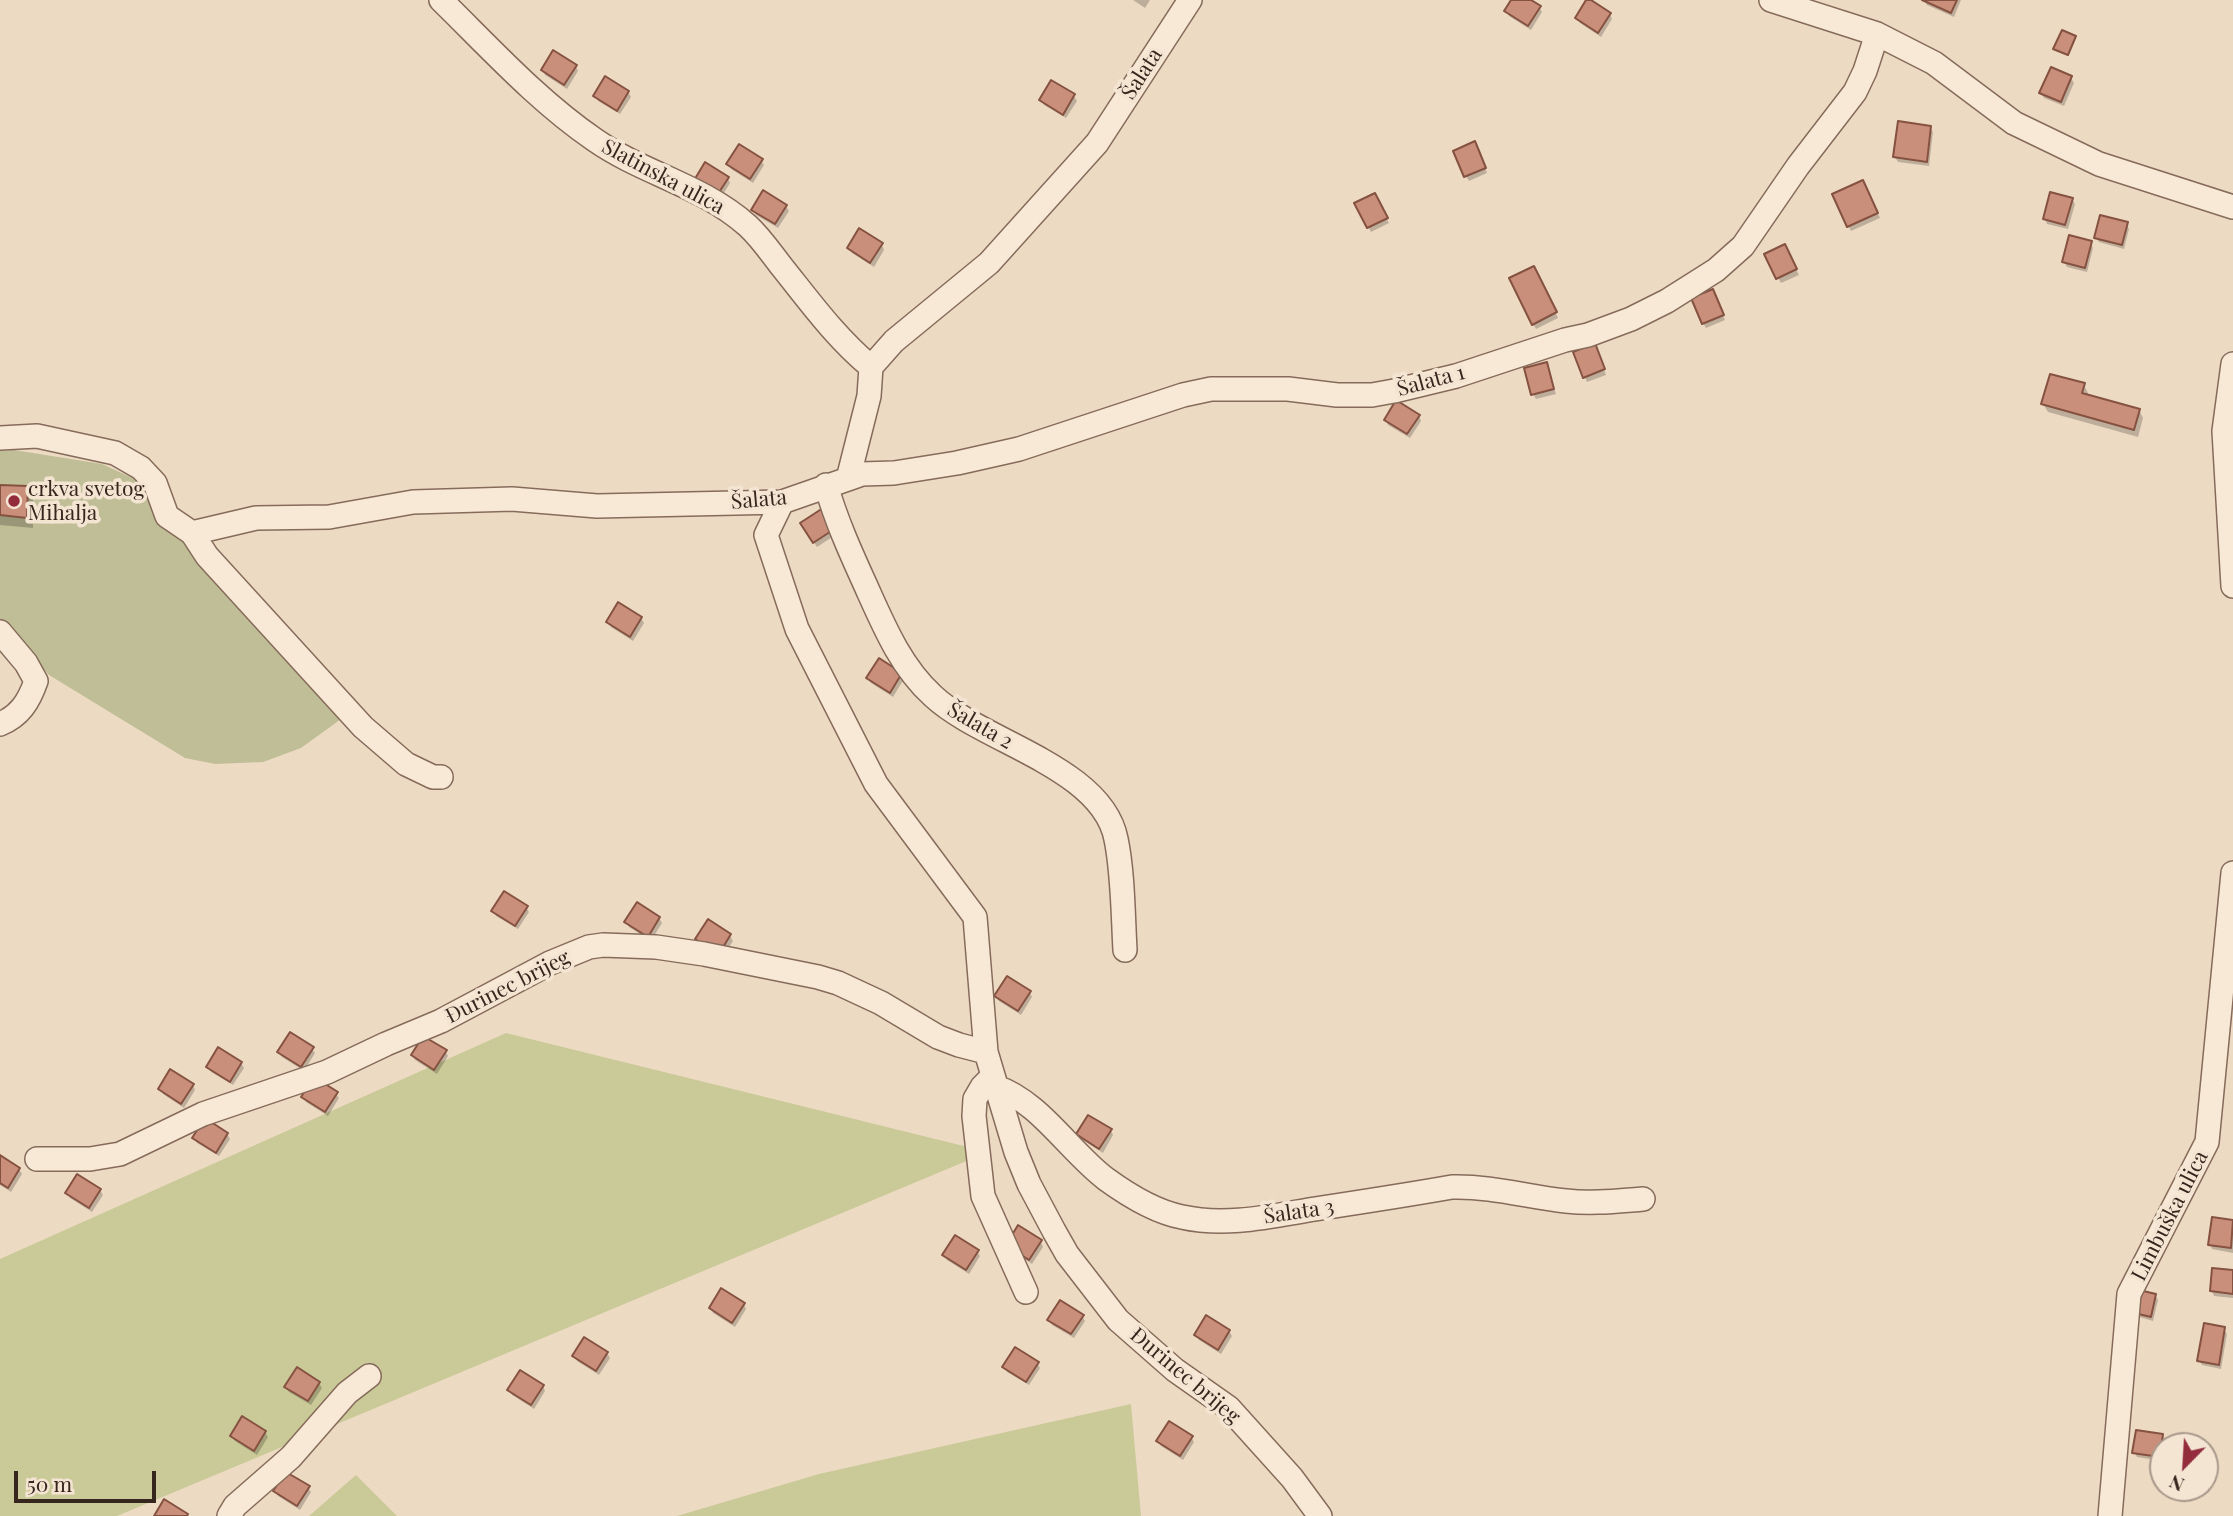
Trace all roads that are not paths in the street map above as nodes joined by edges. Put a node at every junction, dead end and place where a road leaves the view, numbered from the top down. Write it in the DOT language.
graph roads {
  1 [pos="441,0"];
  2 [pos="1190,0"];
  3 [pos="1771,0"];
  4 [pos="1877,34"];
  5 [pos="2233,206"];
  6 [pos="2233,364"];
  7 [pos="871,367"];
  8 [pos="0,438"];
  9 [pos="837,482"];
  10 [pos="782,502"];
  11 [pos="192,533"];
  12 [pos="2233,586"];
  13 [pos="0,632"];
  14 [pos="0,724"];
  15 [pos="441,777"];
  16 [pos="2233,873"];
  17 [pos="1125,950"];
  18 [pos="986,1052"];
  19 [pos="994,1082"];
  20 [pos="37,1159"];
  21 [pos="1643,1199"];
  22 [pos="1026,1292"];
  23 [pos="369,1376"];
  24 [pos="229,1516"];
  25 [pos="1320,1516"];
  26 [pos="2110,1516"];
  1 -- 7 [label="street, Slatinska ulica"];
  2 -- 7 [label="street, Šalata"];
  3 -- 4 [label="street"];
  4 -- 5 [label="street"];
  4 -- 9 [label="street, Šalata 1"];
  6 -- 12 [label="street"];
  7 -- 9 [label="street"];
  8 -- 11 [label="street"];
  9 -- 10 [label="street, Šalata"];
  9 -- 17 [label="street, Šalata 2"];
  10 -- 11 [label="street, Šalata"];
  10 -- 18 [label="street, Đurinec brijeg"];
  11 -- 15 [label="street"];
  13 -- 14 [label="street"];
  16 -- 26 [label="street, Limbuška ulica"];
  18 -- 19 [label="street, Đurinec brijeg"];
  18 -- 20 [label="street, Đurinec brijeg"];
  19 -- 21 [label="street, Šalata 3"];
  19 -- 22 [label="street"];
  19 -- 25 [label="street, Đurinec brijeg"];
  23 -- 24 [label="street"];
}
